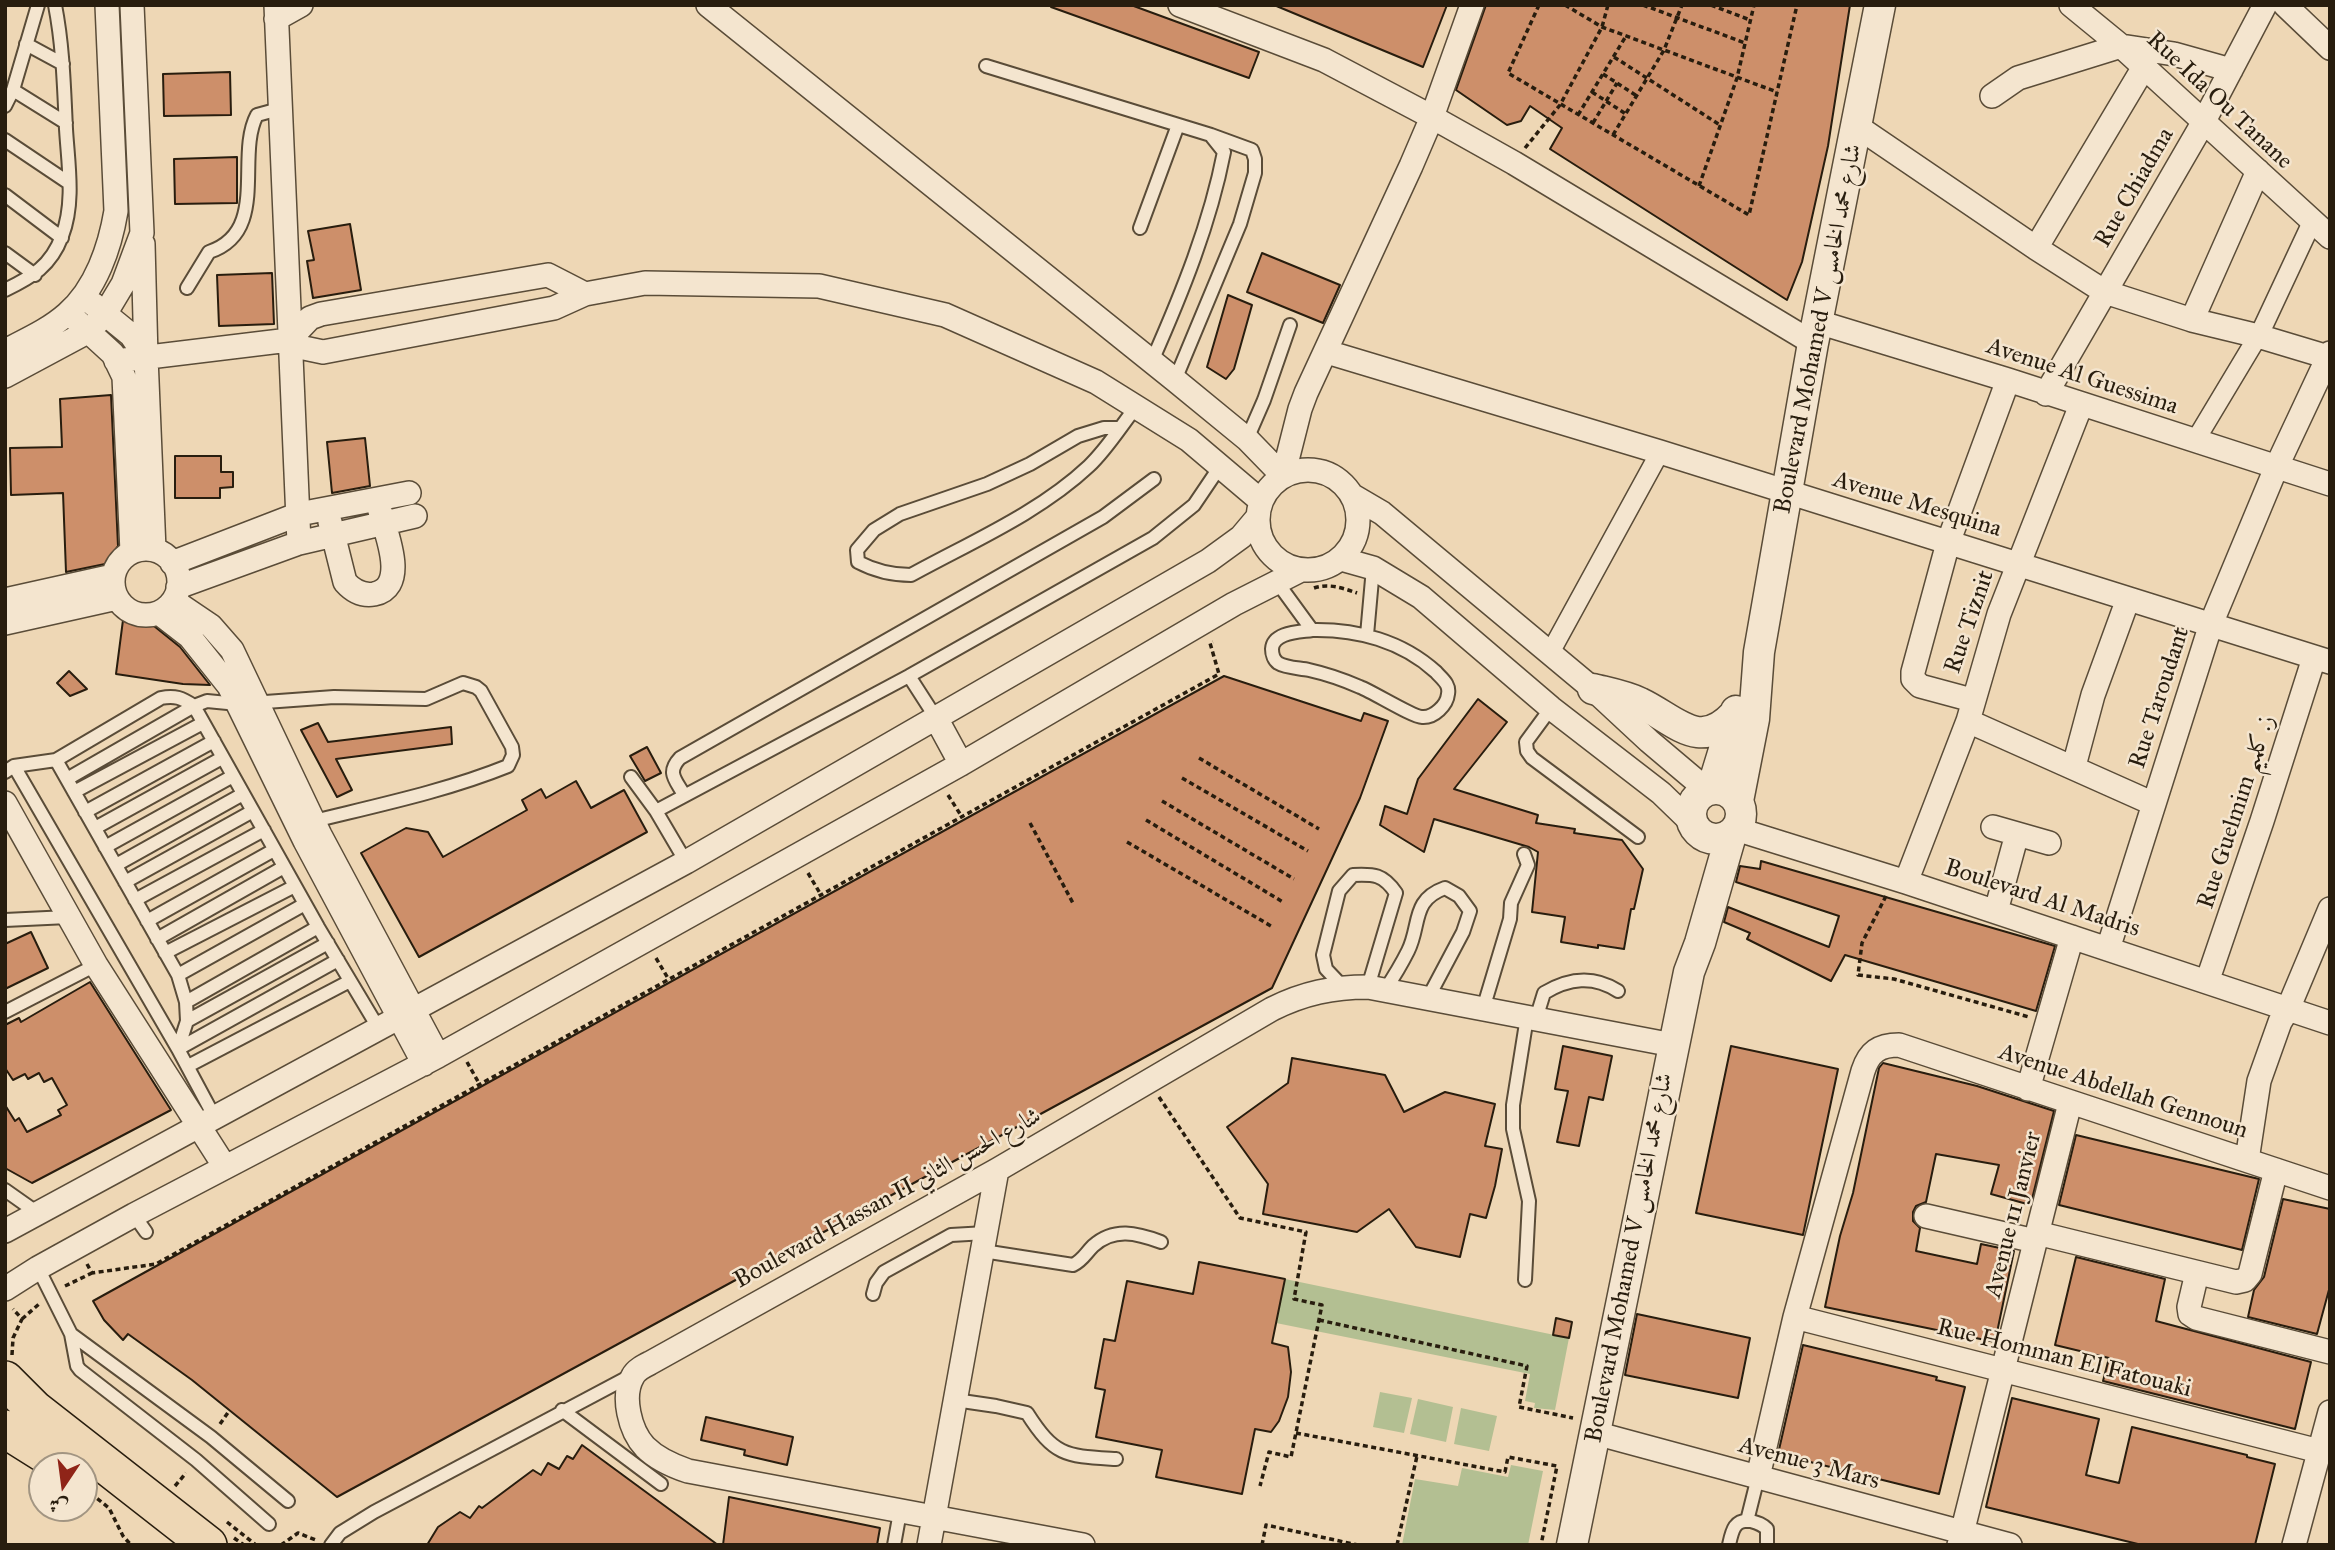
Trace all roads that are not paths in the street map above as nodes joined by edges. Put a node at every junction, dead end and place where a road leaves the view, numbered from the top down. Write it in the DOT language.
graph roads {
  1 [pos="37,5"];
  2 [pos="55,5"];
  3 [pos="107,5"];
  4 [pos="132,5"];
  5 [pos="301,5"];
  6 [pos="708,5"];
  7 [pos="1180,5"];
  8 [pos="1472,5"];
  9 [pos="1880,5"];
  10 [pos="2071,5"];
  11 [pos="2265,5"];
  12 [pos="2285,5"];
  13 [pos="276,12"];
  14 [pos="26,44"];
  15 [pos="2121,46"];
  16 [pos="2330,48"];
  17 [pos="63,64"];
  18 [pos="986,66"];
  19 [pos="2144,67"];
  20 [pos="2231,70"];
  21 [pos="13,90"];
  22 [pos="1993,96"];
  23 [pos="5,106"];
  24 [pos="279,109"];
  25 [pos="1432,117"];
  26 [pos="66,123"];
  27 [pos="2203,123"];
  28 [pos="1178,125"];
  29 [pos="1857,127"];
  30 [pos="1211,135"];
  31 [pos="5,140"];
  32 [pos="2258,172"];
  33 [pos="69,183"];
  34 [pos="5,195"];
  35 [pos="2312,222"];
  36 [pos="1140,228"];
  37 [pos="142,233"];
  38 [pos="2330,237"];
  39 [pos="62,238"];
  40 [pos="2036,248"];
  41 [pos="5,253"];
  42 [pos="35,275"];
  43 [pos="187,288"];
  44 [pos="5,290"];
  45 [pos="2105,292"];
  46 [pos="585,294"];
  47 [pos="83,295"];
  48 [pos="68,314"];
  49 [pos="106,314"];
  50 [pos="2192,320"];
  51 [pos="1290,325"];
  52 [pos="89,331"];
  53 [pos="1816,332"];
  54 [pos="2258,335"];
  55 [pos="289,340"];
  56 [pos="5,351"];
  57 [pos="1327,352"];
  58 [pos="2329,355"];
  59 [pos="146,356"];
  60 [pos="117,361"];
  61 [pos="1152,361"];
  62 [pos="5,376"];
  63 [pos="1175,380"];
  64 [pos="2008,380"];
  65 [pos="2046,394"];
  66 [pos="2081,405"];
  67 [pos="1136,407"];
  68 [pos="1120,428"];
  69 [pos="1247,439"];
  70 [pos="2195,441"];
  71 [pos="1660,452"];
  72 [pos="1221,466"];
  73 [pos="2276,468"];
  74 [pos="1283,476"];
  75 [pos="1154,479"];
  76 [pos="2330,484"];
  77 [pos="409,493"];
  78 [pos="1788,493"];
  79 [pos="1353,496"];
  80 [pos="377,499"];
  81 [pos="327,509"];
  82 [pos="1259,510"];
  83 [pos="299,514"];
  84 [pos="415,516"];
  85 [pos="384,524"];
  86 [pos="333,536"];
  87 [pos="299,543"];
  88 [pos="1948,543"];
  89 [pos="153,555"];
  90 [pos="1341,559"];
  91 [pos="2018,564"];
  92 [pos="1373,568"];
  93 [pos="1301,570"];
  94 [pos="115,587"];
  95 [pos="1283,590"];
  96 [pos="2128,599"];
  97 [pos="5,600"];
  98 [pos="170,600"];
  99 [pos="5,624"];
  100 [pos="2211,624"];
  101 [pos="1312,631"];
  102 [pos="1367,635"];
  103 [pos="1759,652"];
  104 [pos="1550,653"];
  105 [pos="2322,660"];
  106 [pos="909,676"];
  107 [pos="1593,689"];
  108 [pos="247,703"];
  109 [pos="194,706"];
  110 [pos="1551,708"];
  111 [pos="1970,710"];
  112 [pos="1735,715"];
  113 [pos="936,718"];
  114 [pos="203,723"];
  115 [pos="214,741"];
  116 [pos="222,758"];
  117 [pos="56,760"];
  118 [pos="961,764"];
  119 [pos="2074,766"];
  120 [pos="10,769"];
  121 [pos="233,776"];
  122 [pos="631,777"];
  123 [pos="67,779"];
  124 [pos="74,792"];
  125 [pos="243,794"];
  126 [pos="684,795"];
  127 [pos="5,803"];
  128 [pos="2154,804"];
  129 [pos="1725,809"];
  130 [pos="85,811"];
  131 [pos="253,811"];
  132 [pos="656,811"];
  133 [pos="1993,827"];
  134 [pos="95,828"];
  135 [pos="1695,828"];
  136 [pos="264,830"];
  137 [pos="313,832"];
  138 [pos="2017,834"];
  139 [pos="1637,837"];
  140 [pos="2049,843"];
  141 [pos="105,847"];
  142 [pos="274,850"];
  143 [pos="1524,854"];
  144 [pos="686,862"];
  145 [pos="116,865"];
  146 [pos="284,867"];
  147 [pos="125,881"];
  148 [pos="1906,881"];
  149 [pos="295,886"];
  150 [pos="135,900"];
  151 [pos="305,904"];
  152 [pos="2330,909"];
  153 [pos="1996,911"];
  154 [pos="68,917"];
  155 [pos="5,920"];
  156 [pos="147,921"];
  157 [pos="318,927"];
  158 [pos="2072,937"];
  159 [pos="158,939"];
  160 [pos="328,943"];
  161 [pos="2108,949"];
  162 [pos="165,953"];
  163 [pos="338,960"];
  164 [pos="96,965"];
  165 [pos="1689,972"];
  166 [pos="178,975"];
  167 [pos="350,981"];
  168 [pos="2207,982"];
  169 [pos="1343,987"];
  170 [pos="1377,989"];
  171 [pos="1618,991"];
  172 [pos="1428,998"];
  173 [pos="186,1002"];
  174 [pos="1483,1009"];
  175 [pos="2288,1009"];
  176 [pos="5,1012"];
  177 [pos="1532,1018"];
  178 [pos="397,1019"];
  179 [pos="187,1021"];
  180 [pos="2330,1023"];
  181 [pos="1672,1045"];
  182 [pos="178,1049"];
  183 [pos="431,1060"];
  184 [pos="188,1066"];
  185 [pos="2028,1089"];
  186 [pos="2070,1103"];
  187 [pos="208,1122"];
  188 [pos="2247,1160"];
  189 [pos="225,1167"];
  190 [pos="997,1170"];
  191 [pos="2276,1170"];
  192 [pos="2330,1188"];
  193 [pos="5,1190"];
  194 [pos="40,1214"];
  195 [pos="1926,1216"];
  196 [pos="5,1231"];
  197 [pos="2036,1237"];
  198 [pos="984,1242"];
  199 [pos="1161,1242"];
  200 [pos="38,1268"];
  201 [pos="2197,1273"];
  202 [pos="1525,1279"];
  203 [pos="873,1294"];
  204 [pos="7,1297"];
  205 [pos="1795,1317"];
  206 [pos="71,1334"];
  207 [pos="2330,1352"];
  208 [pos="8,1369"];
  209 [pos="2003,1370"];
  210 [pos="634,1374"];
  211 [pos="956,1400"];
  212 [pos="562,1410"];
  213 [pos="2330,1412"];
  214 [pos="1596,1428"];
  215 [pos="5,1429"];
  216 [pos="2319,1451"];
  217 [pos="42,1452"];
  218 [pos="1116,1459"];
  219 [pos="1758,1477"];
  220 [pos="661,1483"];
  221 [pos="98,1491"];
  222 [pos="288,1501"];
  223 [pos="900,1512"];
  224 [pos="934,1518"];
  225 [pos="1747,1521"];
  226 [pos="269,1524"];
  227 [pos="1961,1538"];
  228 [pos="168,1545"];
  229 [pos="208,1545"];
  230 [pos="331,1545"];
  231 [pos="894,1545"];
  232 [pos="929,1545"];
  233 [pos="1083,1545"];
  234 [pos="1572,1545"];
  235 [pos="1729,1545"];
  236 [pos="1767,1545"];
  237 [pos="2010,1545"];
  238 [pos="2294,1545"];
  1 -- 14 [label="lane"];
  2 -- 17 [label="lane"];
  3 -- 47 [label="street"];
  4 -- 37 [label="street"];
  5 -- 13 [label="street"];
  6 -- 61 [label="street"];
  7 -- 25 [label="street, Avenue Al Guessima"];
  8 -- 25 [label="street"];
  9 -- 29 [label="street, Boulevard Mohamed V شارع محمد الخامس"];
  10 -- 15 [label="street, Rue Ida Ou Tanane"];
  11 -- 20 [label="street, Rue Chiadma"];
  12 -- 16 [label="street"];
  13 -- 24 [label="street"];
  14 -- 17 [label="lane"];
  14 -- 21 [label="lane"];
  15 -- 19 [label="street, Rue Ida Ou Tanane"];
  15 -- 20 [label="street"];
  15 -- 22 [label="street"];
  17 -- 26 [label="lane"];
  18 -- 28 [label="lane"];
  19 -- 27 [label="street, Rue Ida Ou Tanane"];
  19 -- 40 [label="street"];
  20 -- 27 [label="street, Rue Chiadma"];
  21 -- 23 [label="lane"];
  21 -- 26 [label="lane"];
  24 -- 43 [label="lane"];
  24 -- 55 [label="street"];
  25 -- 53 [label="street, Avenue Al Guessima"];
  25 -- 57 [label="street"];
  26 -- 33 [label="lane"];
  27 -- 32 [label="street, Rue Ida Ou Tanane"];
  27 -- 45 [label="street, Rue Chiadma"];
  28 -- 30 [label="lane"];
  28 -- 36 [label="lane"];
  29 -- 40 [label="street"];
  29 -- 53 [label="street, Boulevard Mohamed V شارع محمد الخامس"];
  30 -- 61 [label="lane"];
  30 -- 63 [label="lane"];
  31 -- 33 [label="lane"];
  32 -- 35 [label="street, Rue Ida Ou Tanane"];
  32 -- 50 [label="street"];
  33 -- 39 [label="lane"];
  34 -- 39 [label="lane"];
  35 -- 38 [label="street, Rue Ida Ou Tanane"];
  35 -- 54 [label="street"];
  37 -- 49 [label="street"];
  37 -- 59 [label="street"];
  39 -- 42 [label="lane"];
  40 -- 45 [label="street"];
  41 -- 42 [label="lane"];
  42 -- 44 [label="lane"];
  45 -- 50 [label="street"];
  45 -- 65 [label="street, Rue Chiadma"];
  46 -- 55 [label="street"];
  46 -- 55 [label="street"];
  46 -- 67 [label="street"];
  47 -- 48 [label="street"];
  47 -- 49 [label="street"];
  48 -- 52 [label="street"];
  48 -- 56 [label="street"];
  49 -- 52 [label="street"];
  49 -- 59 [label="street"];
  50 -- 54 [label="street"];
  51 -- 69 [label="lane"];
  52 -- 60 [label="street"];
  52 -- 62 [label="street"];
  53 -- 64 [label="street, Avenue Al Guessima"];
  53 -- 78 [label="street, Boulevard Mohamed V شارع محمد الخامس"];
  54 -- 58 [label="street"];
  54 -- 70 [label="street"];
  55 -- 59 [label="street"];
  55 -- 83 [label="street"];
  57 -- 71 [label="street, Avenue Mesquina"];
  57 -- 74 [label="street"];
  58 -- 73 [label="street, Rue Taroudant"];
  59 -- 60 [label="street"];
  59 -- 89 [label="street"];
  60 -- 89 [label="street"];
  61 -- 63 [label="street"];
  63 -- 69 [label="street"];
  64 -- 65 [label="street, Avenue Al Guessima"];
  64 -- 88 [label="street"];
  65 -- 66 [label="street, Avenue Al Guessima"];
  66 -- 70 [label="street, Avenue Al Guessima"];
  66 -- 91 [label="street, Rue Tiznit"];
  67 -- 68 [label="lane"];
  67 -- 72 [label="street"];
  68 -- 68 [label="lane"];
  69 -- 74 [label="street"];
  70 -- 73 [label="street, Avenue Al Guessima"];
  71 -- 78 [label="street, Avenue Mesquina"];
  71 -- 104 [label="street"];
  72 -- 82 [label="street"];
  72 -- 106 [label="lane"];
  73 -- 76 [label="street, Avenue Al Guessima"];
  73 -- 100 [label="street, Rue Taroudant"];
  74 -- 79 [label="street"];
  74 -- 82 [label="street"];
  75 -- 126 [label="lane"];
  77 -- 80 [label="street"];
  78 -- 88 [label="street, Avenue Mesquina"];
  78 -- 103 [label="street, Boulevard Mohamed V شارع محمد الخامس"];
  79 -- 90 [label="street"];
  79 -- 104 [label="street"];
  80 -- 81 [label="street"];
  80 -- 85 [label="street"];
  81 -- 83 [label="street"];
  81 -- 86 [label="street"];
  82 -- 93 [label="street"];
  82 -- 113 [label="street"];
  83 -- 87 [label="street"];
  83 -- 89 [label="street"];
  84 -- 85 [label="street"];
  85 -- 86 [label="street"];
  85 -- 86 [label="street"];
  86 -- 87 [label="street"];
  87 -- 98 [label="street"];
  88 -- 91 [label="street, Avenue Mesquina"];
  88 -- 111 [label="street"];
  89 -- 94 [label="street"];
  89 -- 98 [label="street"];
  90 -- 92 [label="street"];
  90 -- 93 [label="street"];
  91 -- 96 [label="street, Avenue Mesquina"];
  91 -- 111 [label="street, Rue Tiznit"];
  92 -- 102 [label="lane"];
  92 -- 110 [label="street"];
  93 -- 95 [label="street"];
  94 -- 97 [label="street"];
  94 -- 98 [label="street"];
  94 -- 99 [label="street"];
  95 -- 101 [label="lane"];
  95 -- 118 [label="street"];
  96 -- 100 [label="street, Avenue Mesquina"];
  96 -- 119 [label="street"];
  98 -- 108 [label="street"];
  100 -- 105 [label="street, Avenue Mesquina"];
  100 -- 128 [label="street, Rue Taroudant"];
  101 -- 102 [label="lane"];
  101 -- 102 [label="lane"];
  103 -- 112 [label="street, Boulevard Mohamed V شارع محمد الخامس"];
  103 -- 129 [label="street, Boulevard Mohamed V شارع محمد الخامس"];
  104 -- 107 [label="street"];
  105 -- 168 [label="street, Rue Guelmim ز. كلميم"];
  106 -- 113 [label="lane"];
  106 -- 126 [label="lane"];
  107 -- 112 [label="street"];
  107 -- 129 [label="street"];
  108 -- 109 [label="lane"];
  108 -- 137 [label="street"];
  108 -- 137 [label="lane"];
  109 -- 114 [label="lane"];
  109 -- 117 [label="lane"];
  109 -- 123 [label="lane"];
  110 -- 135 [label="street"];
  110 -- 139 [label="lane"];
  111 -- 119 [label="street"];
  111 -- 148 [label="street, Rue Tiznit"];
  112 -- 129 [label="street, Boulevard Mohamed V شارع محمد الخامس"];
  113 -- 118 [label="street"];
  113 -- 144 [label="street"];
  114 -- 115 [label="lane"];
  114 -- 124 [label="lane"];
  115 -- 116 [label="lane"];
  115 -- 130 [label="lane"];
  116 -- 121 [label="lane"];
  116 -- 134 [label="lane"];
  117 -- 120 [label="lane"];
  117 -- 123 [label="lane"];
  118 -- 183 [label="street"];
  119 -- 128 [label="street"];
  120 -- 182 [label="lane"];
  121 -- 125 [label="lane"];
  121 -- 141 [label="lane"];
  122 -- 132 [label="lane"];
  123 -- 124 [label="lane"];
  124 -- 130 [label="lane"];
  125 -- 131 [label="lane"];
  125 -- 145 [label="lane"];
  126 -- 132 [label="lane"];
  127 -- 154 [label="street"];
  128 -- 161 [label="street, Rue Taroudant"];
  129 -- 135 [label="street"];
  129 -- 135 [label="street"];
  129 -- 148 [label="street, Boulevard Al Madris"];
  129 -- 165 [label="street, Boulevard Mohamed V شارع محمد الخامس"];
  130 -- 134 [label="lane"];
  131 -- 136 [label="lane"];
  131 -- 147 [label="lane"];
  132 -- 144 [label="lane"];
  133 -- 138 [label="street"];
  134 -- 141 [label="lane"];
  135 -- 165 [label="street, Boulevard Mohamed V شارع محمد الخامس"];
  136 -- 142 [label="lane"];
  136 -- 150 [label="lane"];
  137 -- 178 [label="street"];
  138 -- 140 [label="street"];
  138 -- 153 [label="street"];
  141 -- 145 [label="lane"];
  142 -- 146 [label="lane"];
  142 -- 156 [label="lane"];
  143 -- 174 [label="lane"];
  144 -- 178 [label="street"];
  145 -- 147 [label="lane"];
  146 -- 149 [label="lane"];
  146 -- 159 [label="lane"];
  147 -- 150 [label="lane"];
  148 -- 153 [label="street, Boulevard Al Madris"];
  149 -- 151 [label="lane"];
  149 -- 162 [label="lane"];
  150 -- 156 [label="lane"];
  151 -- 157 [label="lane"];
  151 -- 166 [label="lane"];
  152 -- 175 [label="street"];
  153 -- 158 [label="street, Boulevard Al Madris"];
  154 -- 155 [label="lane"];
  154 -- 164 [label="street"];
  156 -- 159 [label="lane"];
  157 -- 160 [label="lane"];
  157 -- 173 [label="lane"];
  158 -- 161 [label="street, Boulevard Al Madris"];
  158 -- 185 [label="street"];
  159 -- 162 [label="lane"];
  160 -- 163 [label="lane"];
  160 -- 179 [label="lane"];
  161 -- 168 [label="street, Boulevard Al Madris"];
  162 -- 166 [label="lane"];
  163 -- 167 [label="lane"];
  163 -- 182 [label="lane"];
  164 -- 176 [label="lane"];
  164 -- 187 [label="street"];
  165 -- 181 [label="street, Boulevard Mohamed V شارع محمد الخامس"];
  166 -- 173 [label="lane"];
  167 -- 178 [label="lane"];
  167 -- 184 [label="lane"];
  168 -- 175 [label="street, Boulevard Al Madris"];
  169 -- 170 [label="street, Boulevard Hassan II شارع الحسن الثاني"];
  169 -- 170 [label="lane"];
  169 -- 190 [label="street, Boulevard Hassan II شارع الحسن الثاني"];
  170 -- 172 [label="street, Boulevard Hassan II شارع الحسن الثاني"];
  170 -- 172 [label="lane"];
  171 -- 177 [label="lane"];
  172 -- 174 [label="street, Boulevard Hassan II شارع الحسن الثاني"];
  173 -- 179 [label="lane"];
  174 -- 177 [label="street, Boulevard Hassan II شارع الحسن الثاني"];
  175 -- 180 [label="street, Boulevard Al Madris"];
  175 -- 188 [label="street"];
  177 -- 181 [label="street, Boulevard Hassan II شارع الحسن الثاني"];
  177 -- 202 [label="lane"];
  178 -- 183 [label="street"];
  178 -- 187 [label="street"];
  179 -- 182 [label="lane"];
  181 -- 214 [label="street, Boulevard Mohamed V شارع محمد الخامس"];
  182 -- 184 [label="lane"];
  183 -- 189 [label="street"];
  184 -- 187 [label="lane"];
  185 -- 186 [label="street, Avenue Abdellah Gennoun"];
  185 -- 205 [label="street, Avenue Abdellah Gennoun"];
  186 -- 188 [label="street, Avenue Abdellah Gennoun"];
  186 -- 197 [label="street, Avenue 11 Janvier"];
  187 -- 189 [label="street"];
  187 -- 194 [label="street"];
  188 -- 191 [label="street, Avenue Abdellah Gennoun"];
  189 -- 200 [label="street"];
  190 -- 198 [label="street"];
  190 -- 210 [label="street, Boulevard Hassan II شارع الحسن الثاني"];
  191 -- 192 [label="street, Avenue Abdellah Gennoun"];
  191 -- 201 [label="street"];
  193 -- 194 [label="lane"];
  194 -- 196 [label="street"];
  195 -- 197 [label="street"];
  197 -- 201 [label="street"];
  197 -- 209 [label="street, Avenue 11 Janvier"];
  198 -- 199 [label="lane"];
  198 -- 203 [label="lane"];
  198 -- 211 [label="street"];
  200 -- 204 [label="street"];
  200 -- 206 [label="lane"];
  201 -- 207 [label="street"];
  205 -- 209 [label="street, Rue Homman El Fatouaki"];
  205 -- 219 [label="street"];
  206 -- 222 [label="lane"];
  206 -- 226 [label="lane"];
  208 -- 229 [label="main road"];
  209 -- 216 [label="street, Rue Homman El Fatouaki"];
  209 -- 227 [label="street, Avenue 11 Janvier"];
  210 -- 212 [label="lane"];
  210 -- 223 [label="street"];
  211 -- 218 [label="lane"];
  211 -- 224 [label="street"];
  212 -- 220 [label="lane"];
  212 -- 230 [label="lane"];
  213 -- 216 [label="street"];
  214 -- 219 [label="street, Avenue 3 Mars"];
  214 -- 234 [label="street, Boulevard Mohamed V شارع محمد الخامس"];
  215 -- 217 [label="main road"];
  216 -- 238 [label="street"];
  219 -- 225 [label="lane"];
  219 -- 227 [label="street, Avenue 3 Mars"];
  221 -- 228 [label="main road"];
  223 -- 224 [label="street"];
  223 -- 231 [label="lane"];
  224 -- 232 [label="street"];
  224 -- 233 [label="street"];
  225 -- 235 [label="lane"];
  225 -- 236 [label="lane"];
  227 -- 237 [label="street, Avenue 3 Mars"];
}
